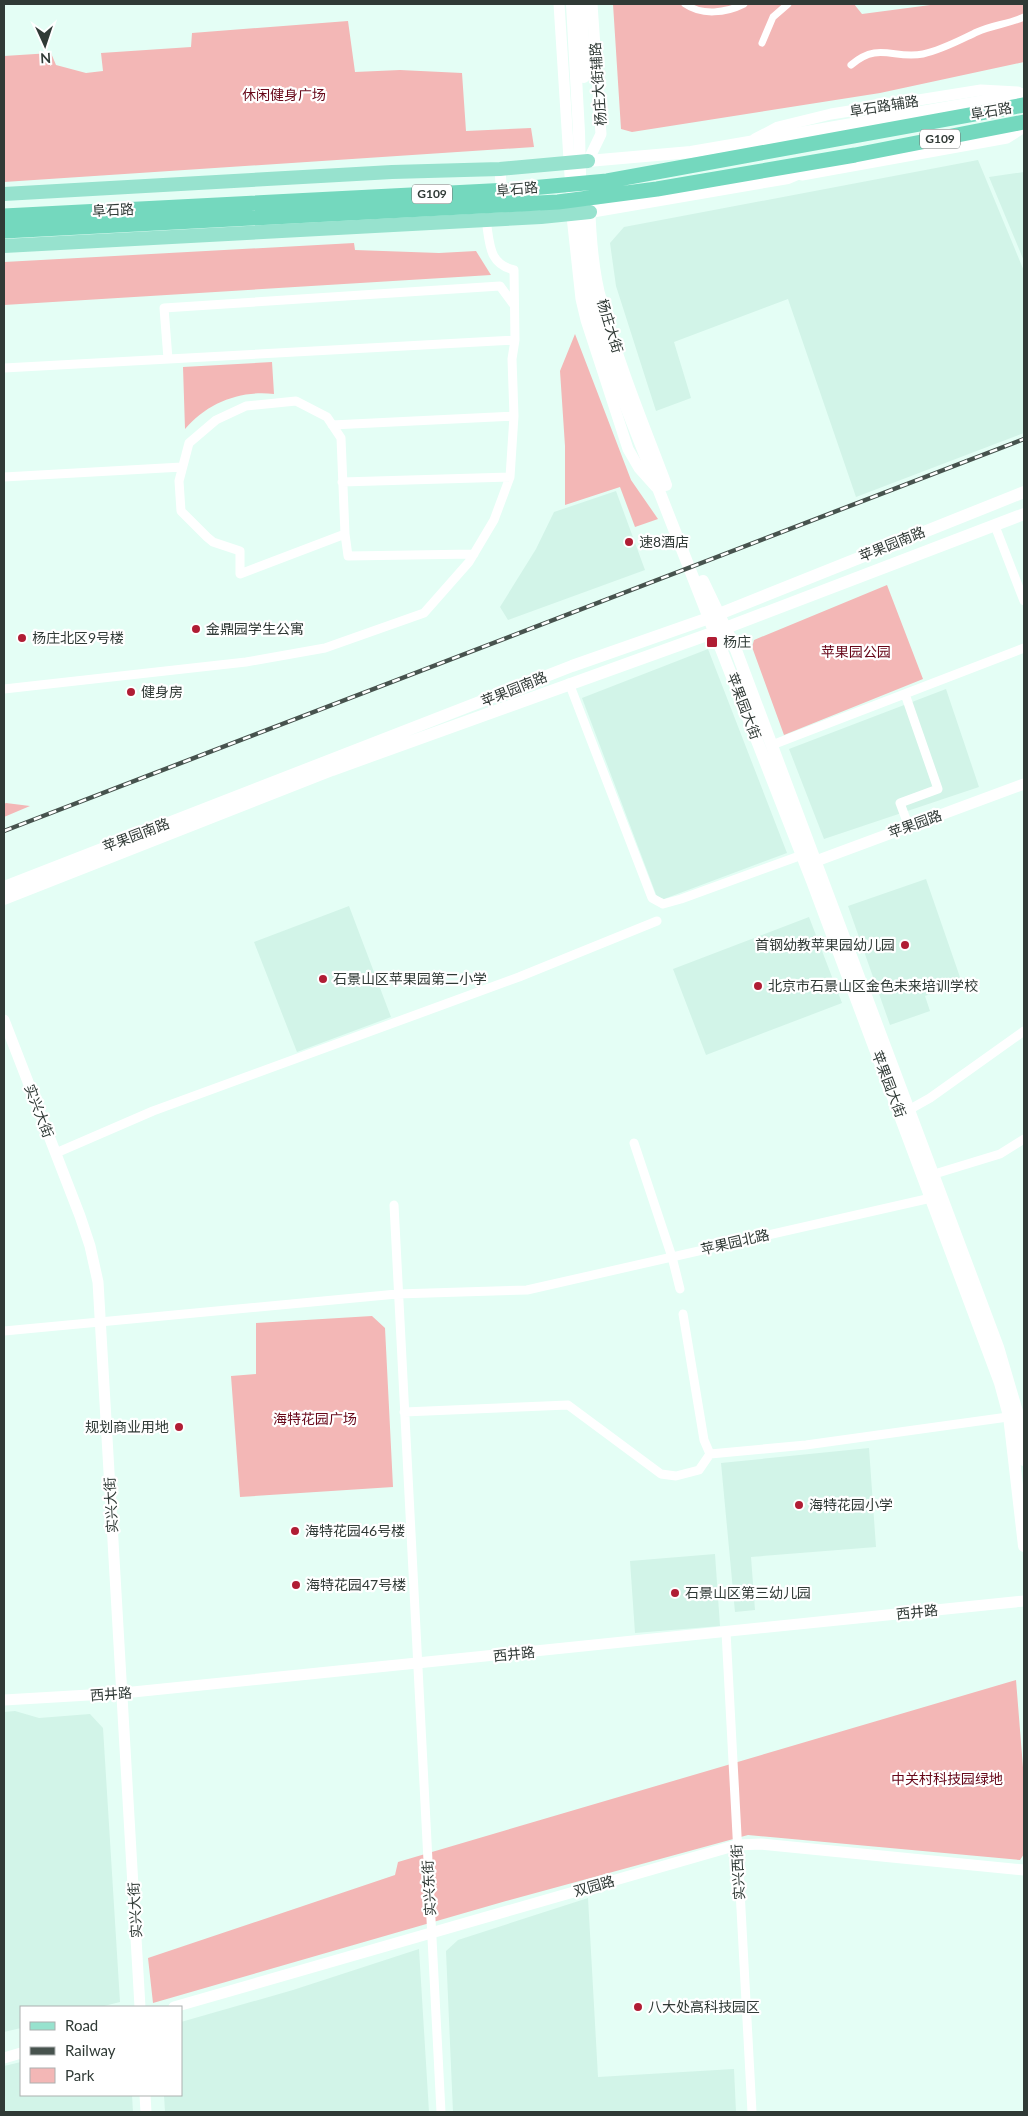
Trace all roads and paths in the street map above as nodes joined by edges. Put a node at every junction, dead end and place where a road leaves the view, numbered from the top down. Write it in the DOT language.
graph roads {
  1 [pos="559,4"];
  2 [pos="572,4"];
  3 [pos="582,4"];
  4 [pos="592,4"];
  5 [pos="685,4"];
  6 [pos="744,4"];
  7 [pos="788,4"];
  8 [pos="1024,17"];
  9 [pos="762,43"];
  10 [pos="851,65"];
  11 [pos="1024,93"];
  12 [pos="1024,105"];
  13 [pos="1024,121"];
  14 [pos="1024,127"];
  15 [pos="579,163"];
  16 [pos="500,169"];
  17 [pos="788,178"];
  18 [pos="4,194"];
  19 [pos="581,213"];
  20 [pos="4,216"];
  21 [pos="504,219"];
  22 [pos="486,220"];
  23 [pos="4,231"];
  24 [pos="4,246"];
  25 [pos="514,305"];
  26 [pos="515,340"];
  27 [pos="168,359"];
  28 [pos="4,368"];
  29 [pos="514,416"];
  30 [pos="332,425"];
  31 [pos="182,467"];
  32 [pos="4,477"];
  33 [pos="510,477"];
  34 [pos="342,482"];
  35 [pos="1024,492"];
  36 [pos="1024,514"];
  37 [pos="995,526"];
  38 [pos="345,534"];
  39 [pos="474,554"];
  40 [pos="1024,601"];
  41 [pos="713,616"];
  42 [pos="720,630"];
  43 [pos="1023,651"];
  44 [pos="569,684"];
  45 [pos="4,689"];
  46 [pos="905,694"];
  47 [pos="772,745"];
  48 [pos="1024,784"];
  49 [pos="910,827"];
  50 [pos="808,860"];
  51 [pos="4,887"];
  52 [pos="4,899"];
  53 [pos="657,921"];
  54 [pos="4,1020"];
  55 [pos="1024,1031"];
  56 [pos="904,1113"];
  57 [pos="1024,1139"];
  58 [pos="634,1143"];
  59 [pos="56,1153"];
  60 [pos="928,1176"];
  61 [pos="931,1198"];
  62 [pos="394,1205"];
  63 [pos="672,1257"];
  64 [pos="680,1289"];
  65 [pos="397,1294"];
  66 [pos="683,1314"];
  67 [pos="101,1321"];
  68 [pos="4,1331"];
  69 [pos="404,1412"];
  70 [pos="1014,1416"];
  71 [pos="710,1454"];
  72 [pos="1024,1460"];
  73 [pos="1024,1546"];
  74 [pos="1024,1601"];
  75 [pos="726,1632"];
  76 [pos="417,1664"];
  77 [pos="123,1693"];
  78 [pos="4,1700"];
  79 [pos="737,1845"];
  80 [pos="1024,1870"];
  81 [pos="431,1934"];
  82 [pos="140,2006"];
  83 [pos="178,2006"];
  84 [pos="20,2053"];
  85 [pos="4,2058"];
  86 [pos="145,2096"];
  87 [pos="146,2112"];
  88 [pos="441,2112"];
  89 [pos="752,2112"];
  1 -- 15 [label="street, 杨庄大街"];
  2 -- 15 [label="main road"];
  3 -- 15 [label="main road, 杨庄大街"];
  4 -- 15 [label="street, 杨庄大街辅路"];
  5 -- 6 [label="street"];
  7 -- 9 [label="street"];
  8 -- 10 [label="street"];
  11 -- 15 [label="main road, 阜石路"];
  12 -- 20 [label="highway, 阜石路 / G109"];
  13 -- 17 [label="main road, 阜石路"];
  13 -- 23 [label="highway, 阜石路 / G109"];
  14 -- 17 [label="street"];
  15 -- 16 [label="main road, 阜石路"];
  15 -- 19 [label="main road, 杨庄大街"];
  15 -- 19 [label="street, 杨庄大街"];
  16 -- 18 [label="main road, 阜石路"];
  16 -- 21 [label="street"];
  17 -- 19 [label="main road, 阜石路"];
  19 -- 21 [label="main road, 阜石路"];
  19 -- 41 [label="main road, 杨庄大街"];
  19 -- 41 [label="main road, 杨庄大街"];
  21 -- 22 [label="main road, 阜石路"];
  22 -- 24 [label="main road, 阜石路"];
  22 -- 25 [label="street"];
  25 -- 26 [label="street"];
  25 -- 27 [label="street"];
  26 -- 27 [label="street"];
  26 -- 29 [label="street"];
  27 -- 28 [label="street"];
  29 -- 30 [label="street"];
  29 -- 33 [label="street"];
  30 -- 31 [label="street"];
  30 -- 34 [label="street"];
  31 -- 32 [label="street"];
  31 -- 38 [label="street"];
  33 -- 34 [label="street"];
  33 -- 39 [label="street"];
  34 -- 38 [label="street"];
  35 -- 41 [label="main road, 苹果园南路"];
  36 -- 37 [label="main road, 苹果园南路"];
  37 -- 40 [label="street"];
  37 -- 42 [label="main road, 苹果园南路"];
  38 -- 39 [label="street"];
  39 -- 45 [label="street"];
  41 -- 42 [label="main road, 杨庄大街"];
  41 -- 51 [label="main road, 苹果园南路"];
  42 -- 44 [label="main road, 苹果园南路"];
  42 -- 47 [label="main road, 苹果园大街"];
  42 -- 50 [label="main road, 苹果园大街"];
  43 -- 46 [label="street"];
  44 -- 50 [label="street"];
  44 -- 52 [label="main road, 苹果园南路"];
  46 -- 47 [label="street"];
  46 -- 49 [label="street"];
  47 -- 50 [label="main road, 苹果园大街"];
  48 -- 49 [label="street, 苹果园路"];
  49 -- 50 [label="street, 苹果园路"];
  50 -- 56 [label="main road, 苹果园大街"];
  53 -- 59 [label="street"];
  54 -- 59 [label="street, 实兴大街"];
  55 -- 56 [label="street"];
  56 -- 60 [label="main road, 苹果园大街"];
  57 -- 60 [label="street"];
  58 -- 63 [label="street"];
  59 -- 67 [label="street, 实兴大街"];
  60 -- 61 [label="main road, 苹果园大街"];
  60 -- 70 [label="main road, 苹果园大街"];
  61 -- 63 [label="street, 苹果园北路"];
  61 -- 70 [label="main road, 苹果园大街"];
  62 -- 65 [label="street, 实兴东街"];
  63 -- 64 [label="street"];
  63 -- 65 [label="street, 苹果园北路"];
  65 -- 67 [label="street, 苹果园北路"];
  65 -- 69 [label="street, 实兴东街"];
  66 -- 71 [label="street"];
  67 -- 68 [label="street, 苹果园北路"];
  67 -- 77 [label="street, 实兴大街"];
  69 -- 71 [label="street"];
  69 -- 76 [label="street, 实兴东街"];
  70 -- 71 [label="street"];
  70 -- 72 [label="main road, 苹果园大街"];
  70 -- 73 [label="main road, 苹果园大街"];
  74 -- 75 [label="street, 西井路"];
  75 -- 76 [label="street, 西井路"];
  75 -- 79 [label="street, 实兴西街"];
  76 -- 77 [label="street, 西井路"];
  76 -- 81 [label="street, 实兴东街"];
  77 -- 78 [label="street, 西井路"];
  77 -- 82 [label="street, 实兴大街"];
  79 -- 80 [label="street, 双园路"];
  79 -- 81 [label="street, 双园路"];
  79 -- 89 [label="street, 实兴西街"];
  81 -- 83 [label="street, 双园路"];
  81 -- 88 [label="street, 实兴东街"];
  84 -- 85 [label="street"];
  86 -- 87 [label="street"];
}
